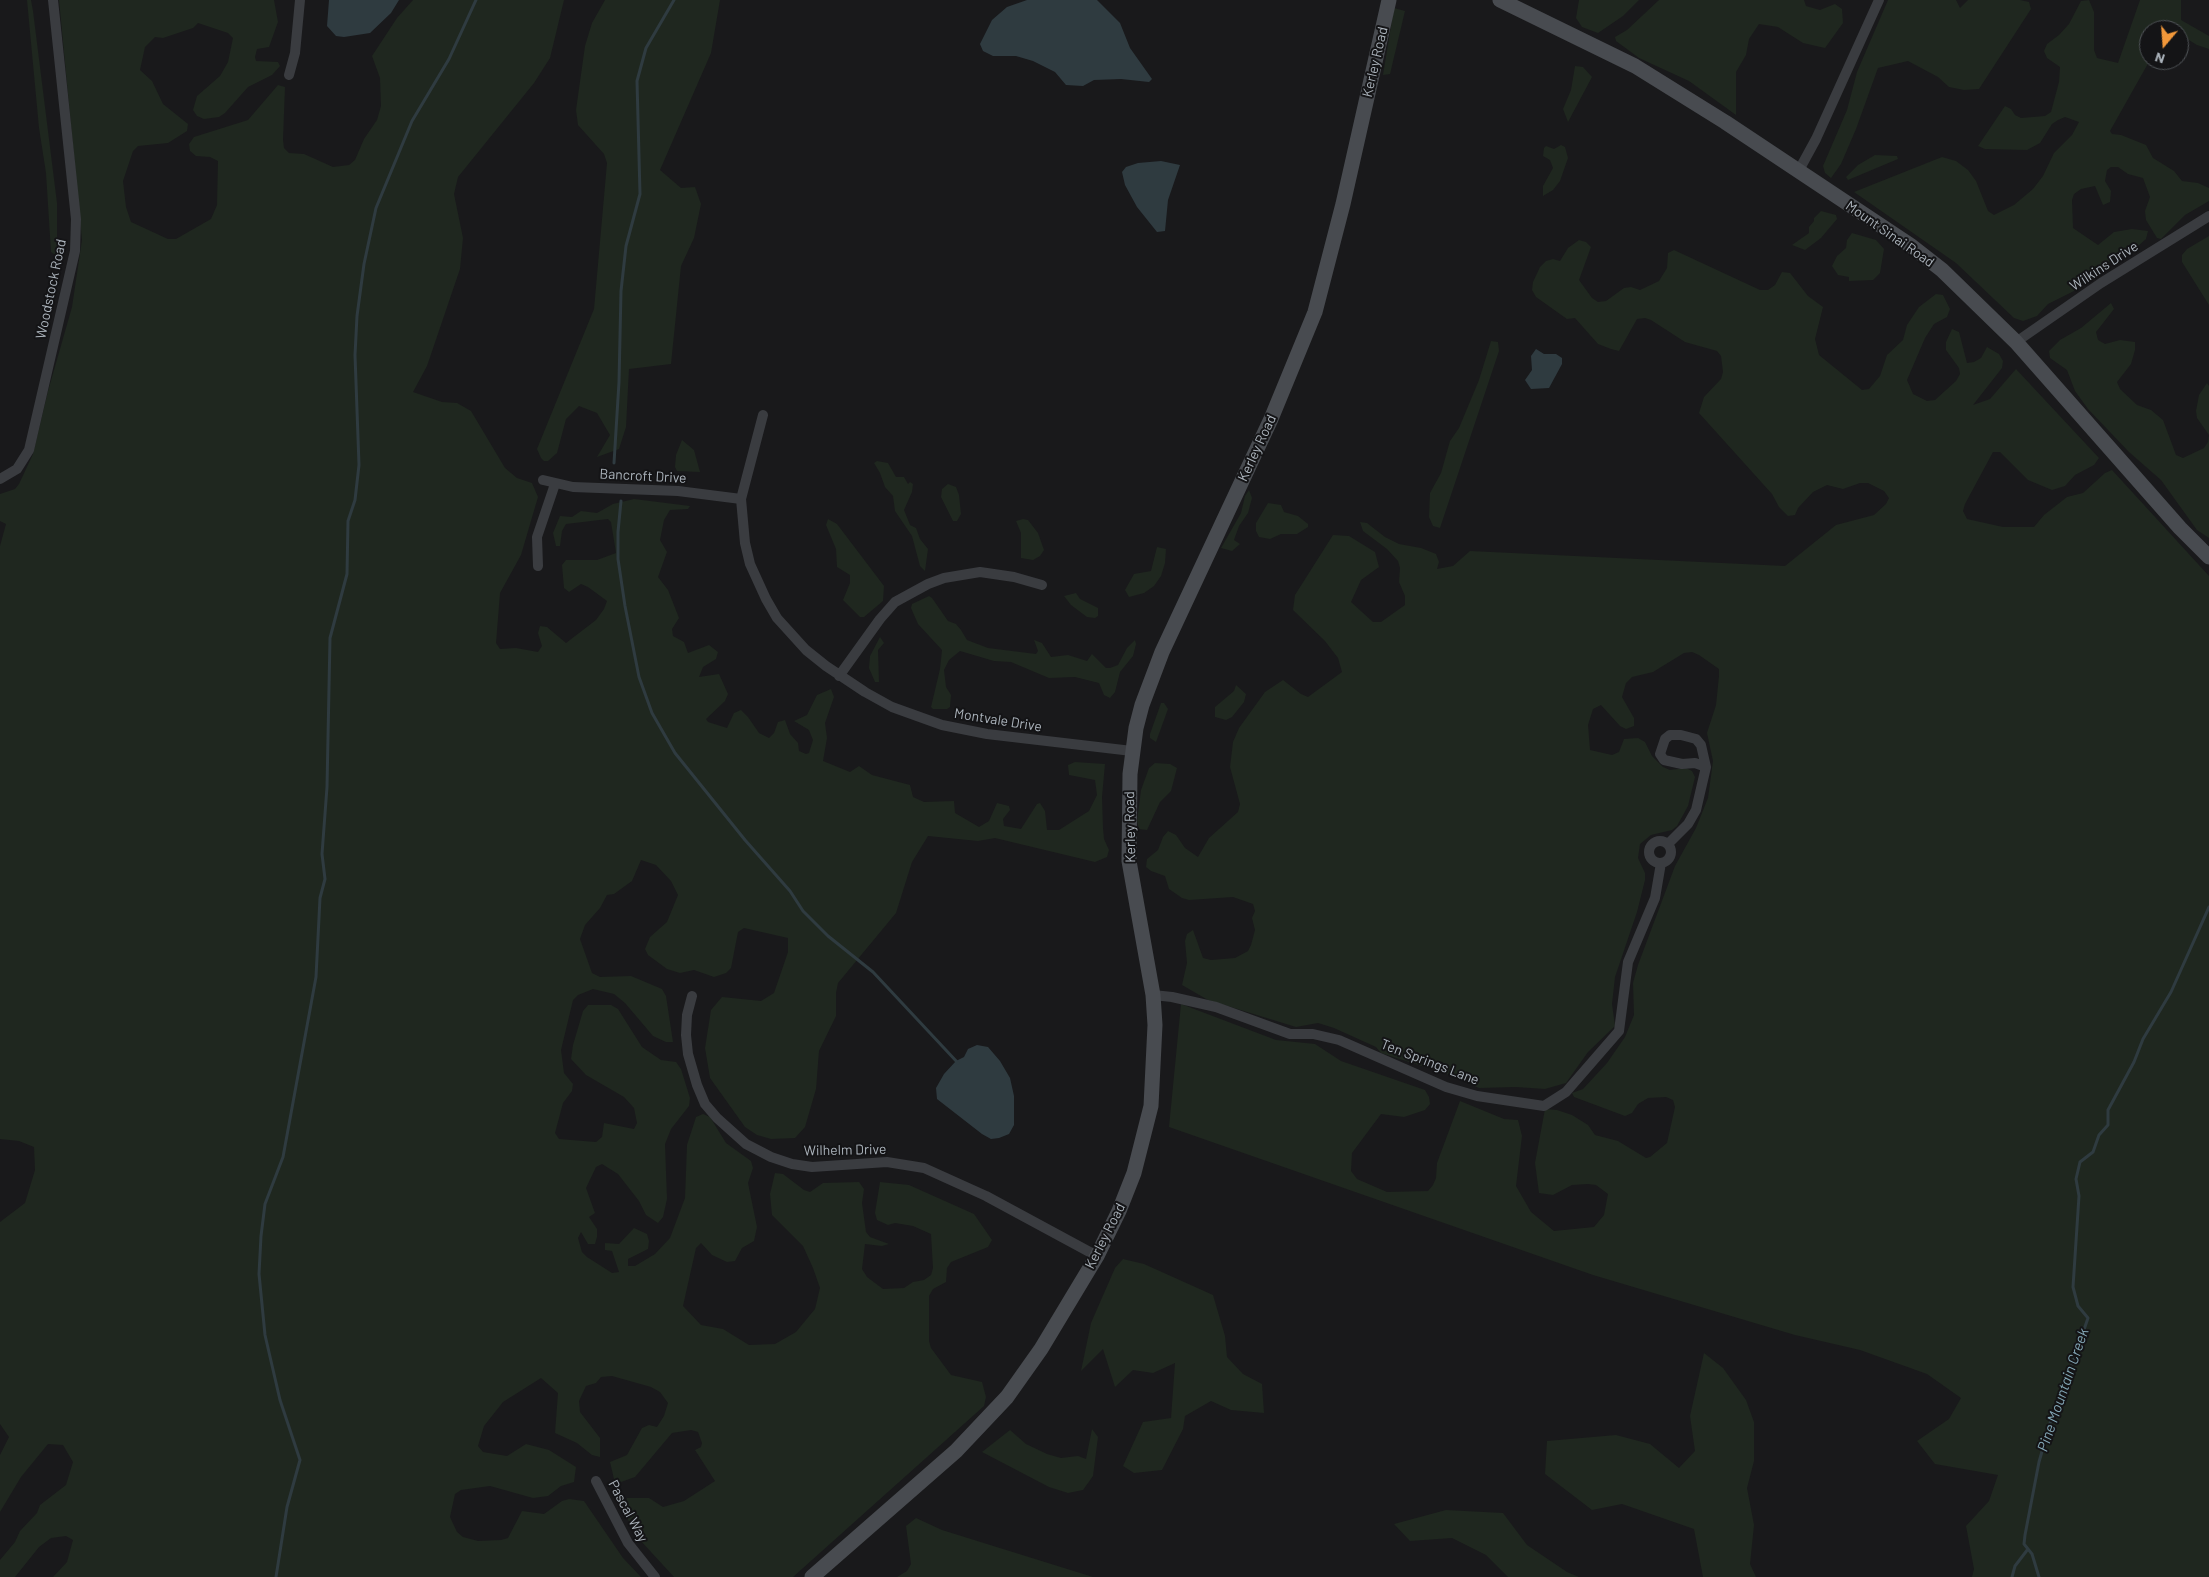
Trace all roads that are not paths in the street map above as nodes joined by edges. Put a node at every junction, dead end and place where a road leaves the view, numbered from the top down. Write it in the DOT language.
graph roads {
  1 [pos="53,0"];
  2 [pos="300,0"];
  3 [pos="1389,0"];
  4 [pos="1500,0"];
  5 [pos="1879,0"];
  6 [pos="289,75"];
  7 [pos="1798,172"];
  8 [pos="2209,216"];
  9 [pos="2016,342"];
  10 [pos="763,416"];
  11 [pos="0,479"];
  12 [pos="543,480"];
  13 [pos="554,484"];
  14 [pos="741,499"];
  15 [pos="2209,557"];
  16 [pos="538,566"];
  17 [pos="1042,585"];
  18 [pos="839,676"];
  19 [pos="1132,751"];
  20 [pos="1706,767"];
  21 [pos="1668,844"];
  22 [pos="1661,863"];
  23 [pos="1153,995"];
  24 [pos="692,996"];
  25 [pos="1097,1256"];
  26 [pos="596,1481"];
  27 [pos="655,1577"];
  28 [pos="812,1577"];
  1 -- 11 [label="street, Woodstock Road"];
  2 -- 6 [label="street"];
  3 -- 19 [label="street, Kerley Road"];
  4 -- 7 [label="street, Mount Sinai Road"];
  5 -- 7 [label="street"];
  7 -- 9 [label="street, Mount Sinai Road"];
  8 -- 9 [label="street, Wilkins Drive"];
  9 -- 15 [label="street, Mount Sinai Road"];
  10 -- 14 [label="street, Montvale Drive"];
  12 -- 13 [label="street, Bancroft Drive"];
  13 -- 14 [label="street, Bancroft Drive"];
  13 -- 16 [label="street"];
  14 -- 18 [label="street, Montvale Drive"];
  17 -- 18 [label="street"];
  18 -- 19 [label="street, Montvale Drive"];
  19 -- 23 [label="street, Kerley Road"];
  20 -- 20 [label="street, Ten Springs Lane"];
  20 -- 21 [label="street, Ten Springs Lane"];
  21 -- 22 [label="street, Ten Springs Lane"];
  21 -- 22 [label="street, Ten Springs Lane"];
  22 -- 23 [label="street, Ten Springs Lane"];
  23 -- 25 [label="street, Kerley Road"];
  24 -- 25 [label="street, Wilhelm Drive"];
  25 -- 28 [label="street, Kerley Road"];
  26 -- 27 [label="street, Pascal Way"];
}
